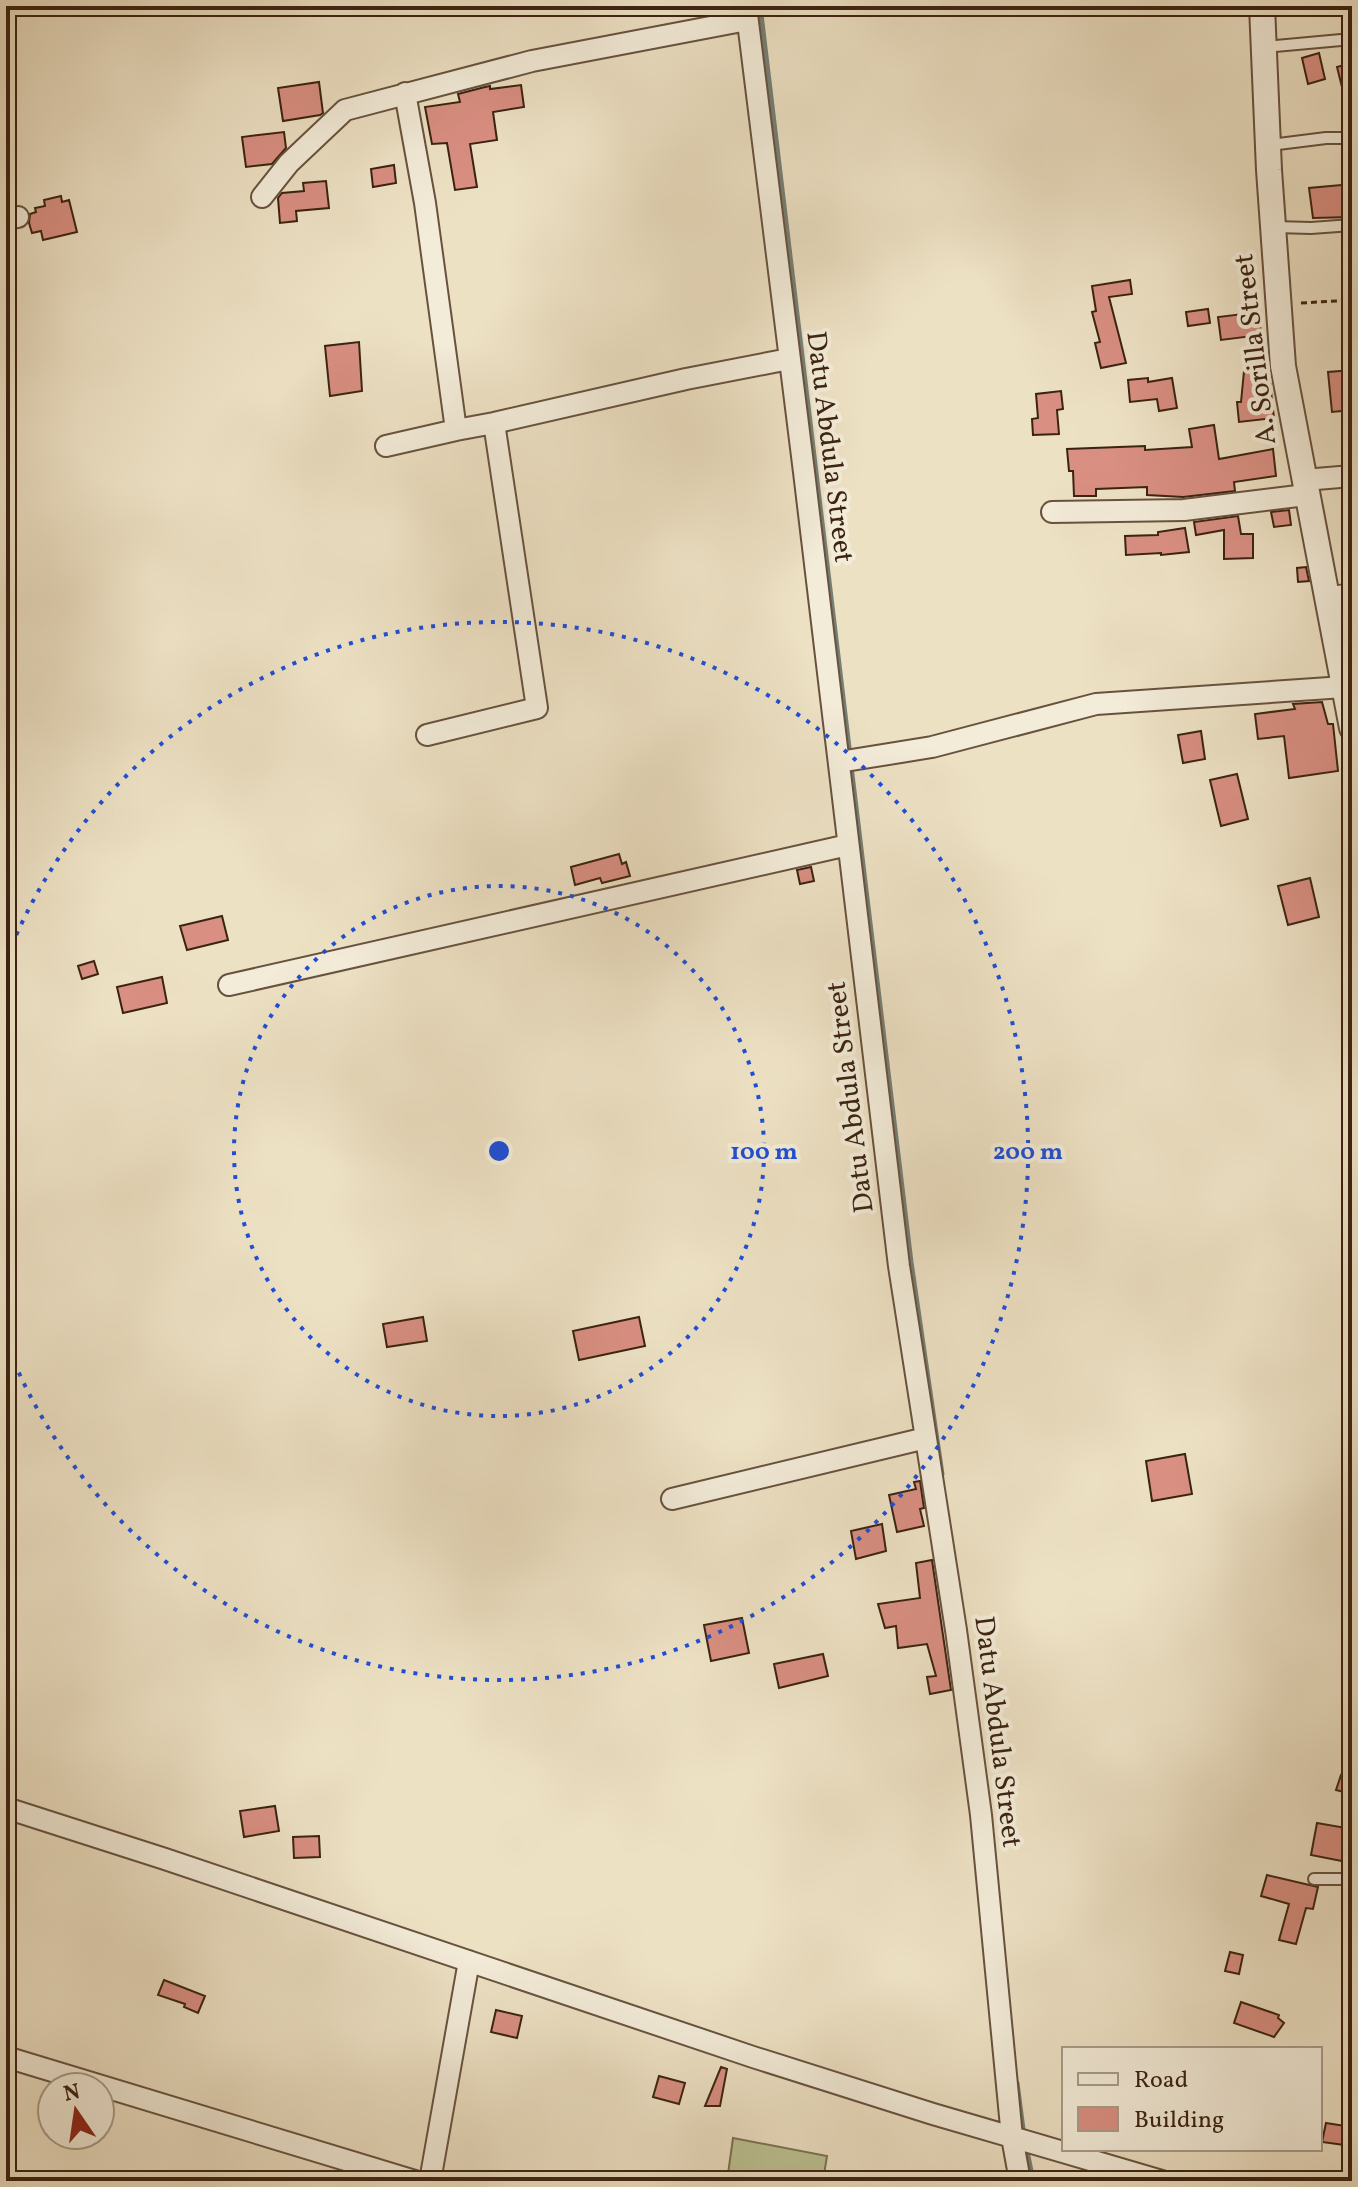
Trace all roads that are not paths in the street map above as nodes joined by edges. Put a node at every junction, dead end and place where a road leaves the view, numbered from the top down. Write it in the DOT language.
graph roads {
  1 [pos="1262,6"];
  2 [pos="746,13"];
  3 [pos="1352,39"];
  4 [pos="1263,47"];
  5 [pos="405,93"];
  6 [pos="1352,138"];
  7 [pos="1268,145"];
  8 [pos="262,197"];
  9 [pos="1352,225"];
  10 [pos="1273,227"];
  11 [pos="789,359"];
  12 [pos="494,423"];
  13 [pos="456,430"];
  14 [pos="386,446"];
  15 [pos="1352,476"];
  16 [pos="1305,488"];
  17 [pos="1052,512"];
  18 [pos="1352,594"];
  19 [pos="1326,598"];
  20 [pos="1347,695"];
  21 [pos="1352,728"];
  22 [pos="427,735"];
  23 [pos="839,762"];
  24 [pos="848,845"];
  25 [pos="229,985"];
  26 [pos="926,1438"];
  27 [pos="672,1499"];
  28 [pos="6,1808"];
  29 [pos="1314,1879"];
  30 [pos="1352,1879"];
  31 [pos="469,1961"];
  32 [pos="6,2057"];
  33 [pos="1012,2137"];
  34 [pos="415,2181"];
  35 [pos="430,2181"];
  36 [pos="1020,2181"];
  37 [pos="1162,2181"];
  1 -- 4 [label="street, A. Sorilla Street"];
  2 -- 5 [label="street"];
  2 -- 11 [label="street, Datu Abdula Street"];
  3 -- 4 [label="lane"];
  4 -- 7 [label="street, A. Sorilla Street"];
  5 -- 8 [label="street"];
  5 -- 13 [label="street"];
  6 -- 7 [label="lane"];
  7 -- 10 [label="street, A. Sorilla Street"];
  9 -- 10 [label="lane"];
  10 -- 16 [label="street, A. Sorilla Street"];
  11 -- 12 [label="street"];
  11 -- 23 [label="street, Datu Abdula Street"];
  12 -- 13 [label="street"];
  12 -- 22 [label="street"];
  13 -- 14 [label="street"];
  15 -- 16 [label="street"];
  16 -- 17 [label="street"];
  16 -- 19 [label="street, A. Sorilla Street"];
  18 -- 19 [label="street"];
  19 -- 20 [label="street, A. Sorilla Street"];
  20 -- 21 [label="street, A. Sorilla Street"];
  20 -- 23 [label="street"];
  23 -- 24 [label="street, Datu Abdula Street"];
  24 -- 25 [label="street"];
  24 -- 26 [label="street, Datu Abdula Street"];
  26 -- 27 [label="street"];
  26 -- 33 [label="street, Datu Abdula Street"];
  28 -- 31 [label="street"];
  29 -- 30 [label="lane"];
  31 -- 33 [label="street"];
  31 -- 35 [label="street"];
  32 -- 34 [label="street"];
  33 -- 36 [label="street, Datu Abdula Street"];
  33 -- 37 [label="street"];
}
